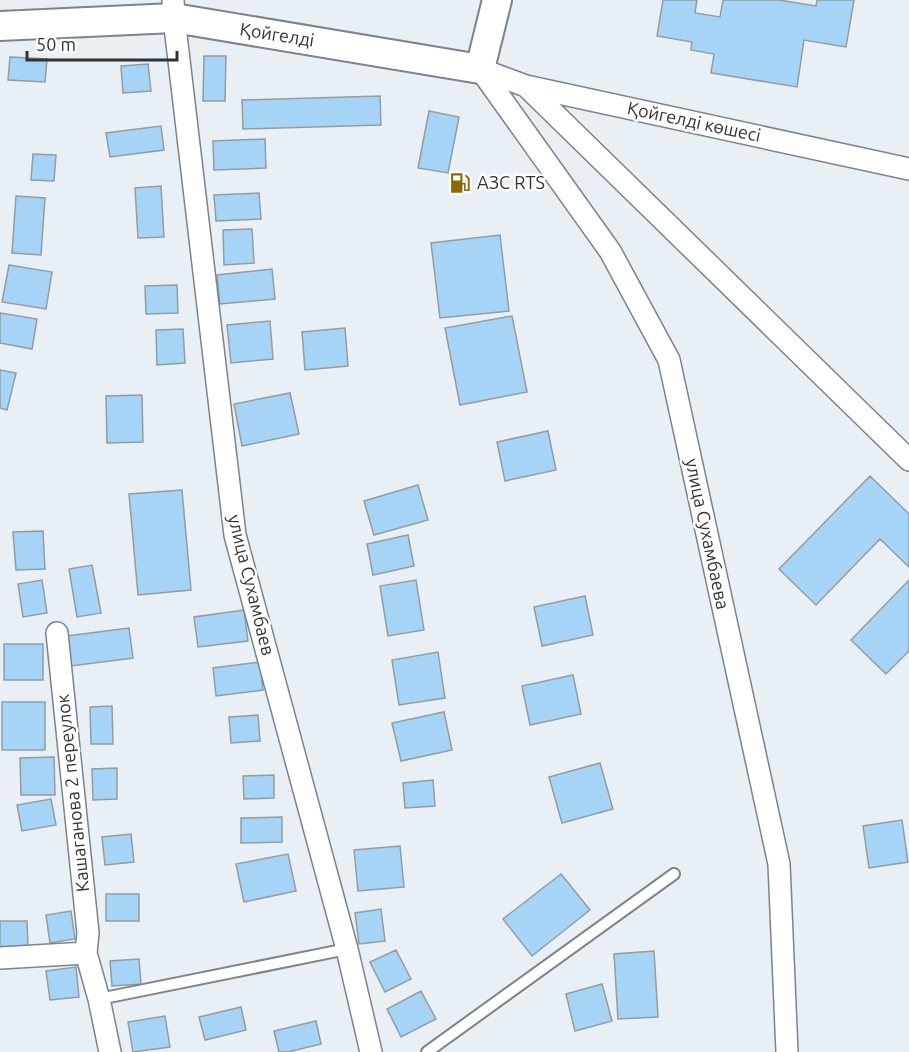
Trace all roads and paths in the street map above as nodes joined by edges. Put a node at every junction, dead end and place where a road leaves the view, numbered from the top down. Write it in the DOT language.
graph roads {
  1 [pos="497,0"];
  2 [pos="173,9"];
  3 [pos="0,26"];
  4 [pos="480,69"];
  5 [pos="526,86"];
  6 [pos="909,169"];
  7 [pos="909,460"];
  8 [pos="57,633"];
  9 [pos="674,874"];
  10 [pos="347,949"];
  11 [pos="86,953"];
  12 [pos="0,958"];
  13 [pos="99,999"];
  14 [pos="110,1052"];
  15 [pos="371,1052"];
  16 [pos="427,1052"];
  17 [pos="787,1052"];
  1 -- 4 [label="street"];
  2 -- 3 [label="street, Қойгелді"];
  2 -- 4 [label="street, Қойгелді"];
  2 -- 10 [label="street, улица Сухамбаев"];
  4 -- 5 [label="street, Қойгелді көшесі"];
  4 -- 17 [label="street, улица Сухамбаева"];
  5 -- 6 [label="street, Қойгелді көшесі"];
  5 -- 7 [label="street"];
  8 -- 11 [label="street, Кашаганова 2 переулок"];
  9 -- 16 [label="lane"];
  10 -- 13 [label="lane"];
  10 -- 15 [label="street, улица Сухамбаев"];
  11 -- 12 [label="street"];
  11 -- 13 [label="street, Кашаганова 2 переулок"];
  13 -- 14 [label="street, Кашаганова 2 переулок"];
}
